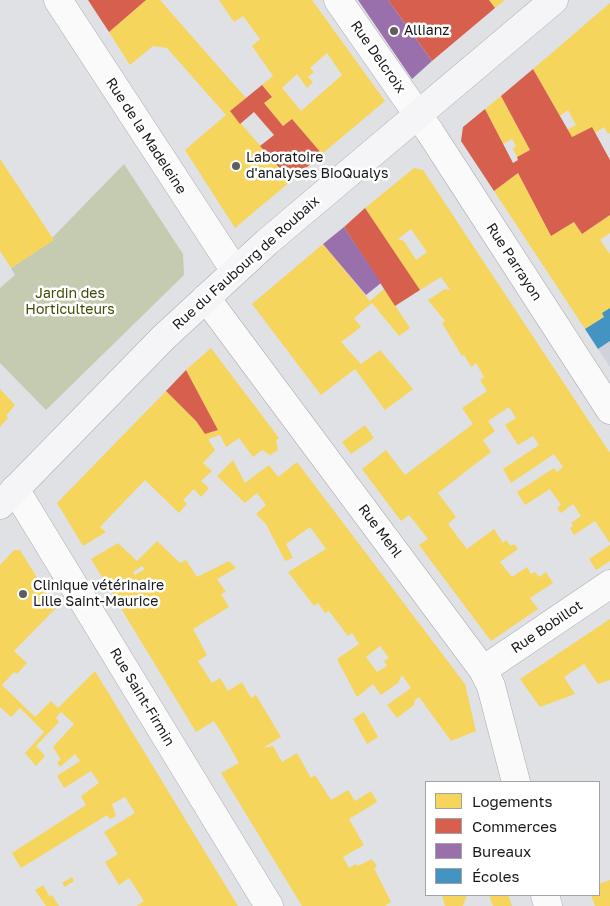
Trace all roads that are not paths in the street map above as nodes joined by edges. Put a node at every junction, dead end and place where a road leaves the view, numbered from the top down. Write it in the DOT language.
graph roads {
  1 [pos="58,0"];
  2 [pos="338,0"];
  3 [pos="554,0"];
  4 [pos="418,114"];
  5 [pos="235,271"];
  6 [pos="206,298"];
  7 [pos="610,410"];
  8 [pos="8,497"];
  9 [pos="610,584"];
  10 [pos="483,670"];
  11 [pos="516,781"];
  12 [pos="269,906"];
  1 -- 5 [label="street, Rue de la Madeleine"];
  2 -- 4 [label="street, Rue Delcroix"];
  3 -- 4 [label="main road, Rue du Faubourg de Roubaix"];
  4 -- 5 [label="main road, Rue du Faubourg de Roubaix"];
  4 -- 7 [label="street, Rue Parrayon"];
  5 -- 6 [label="main road, Rue du Faubourg de Roubaix"];
  6 -- 8 [label="main road, Rue du Faubourg de Roubaix"];
  6 -- 10 [label="street, Rue Mehl"];
  8 -- 12 [label="street, Rue Saint-Firmin"];
  9 -- 10 [label="street, Rue Bobillot"];
  10 -- 11 [label="street, Rue Mehl"];
}
